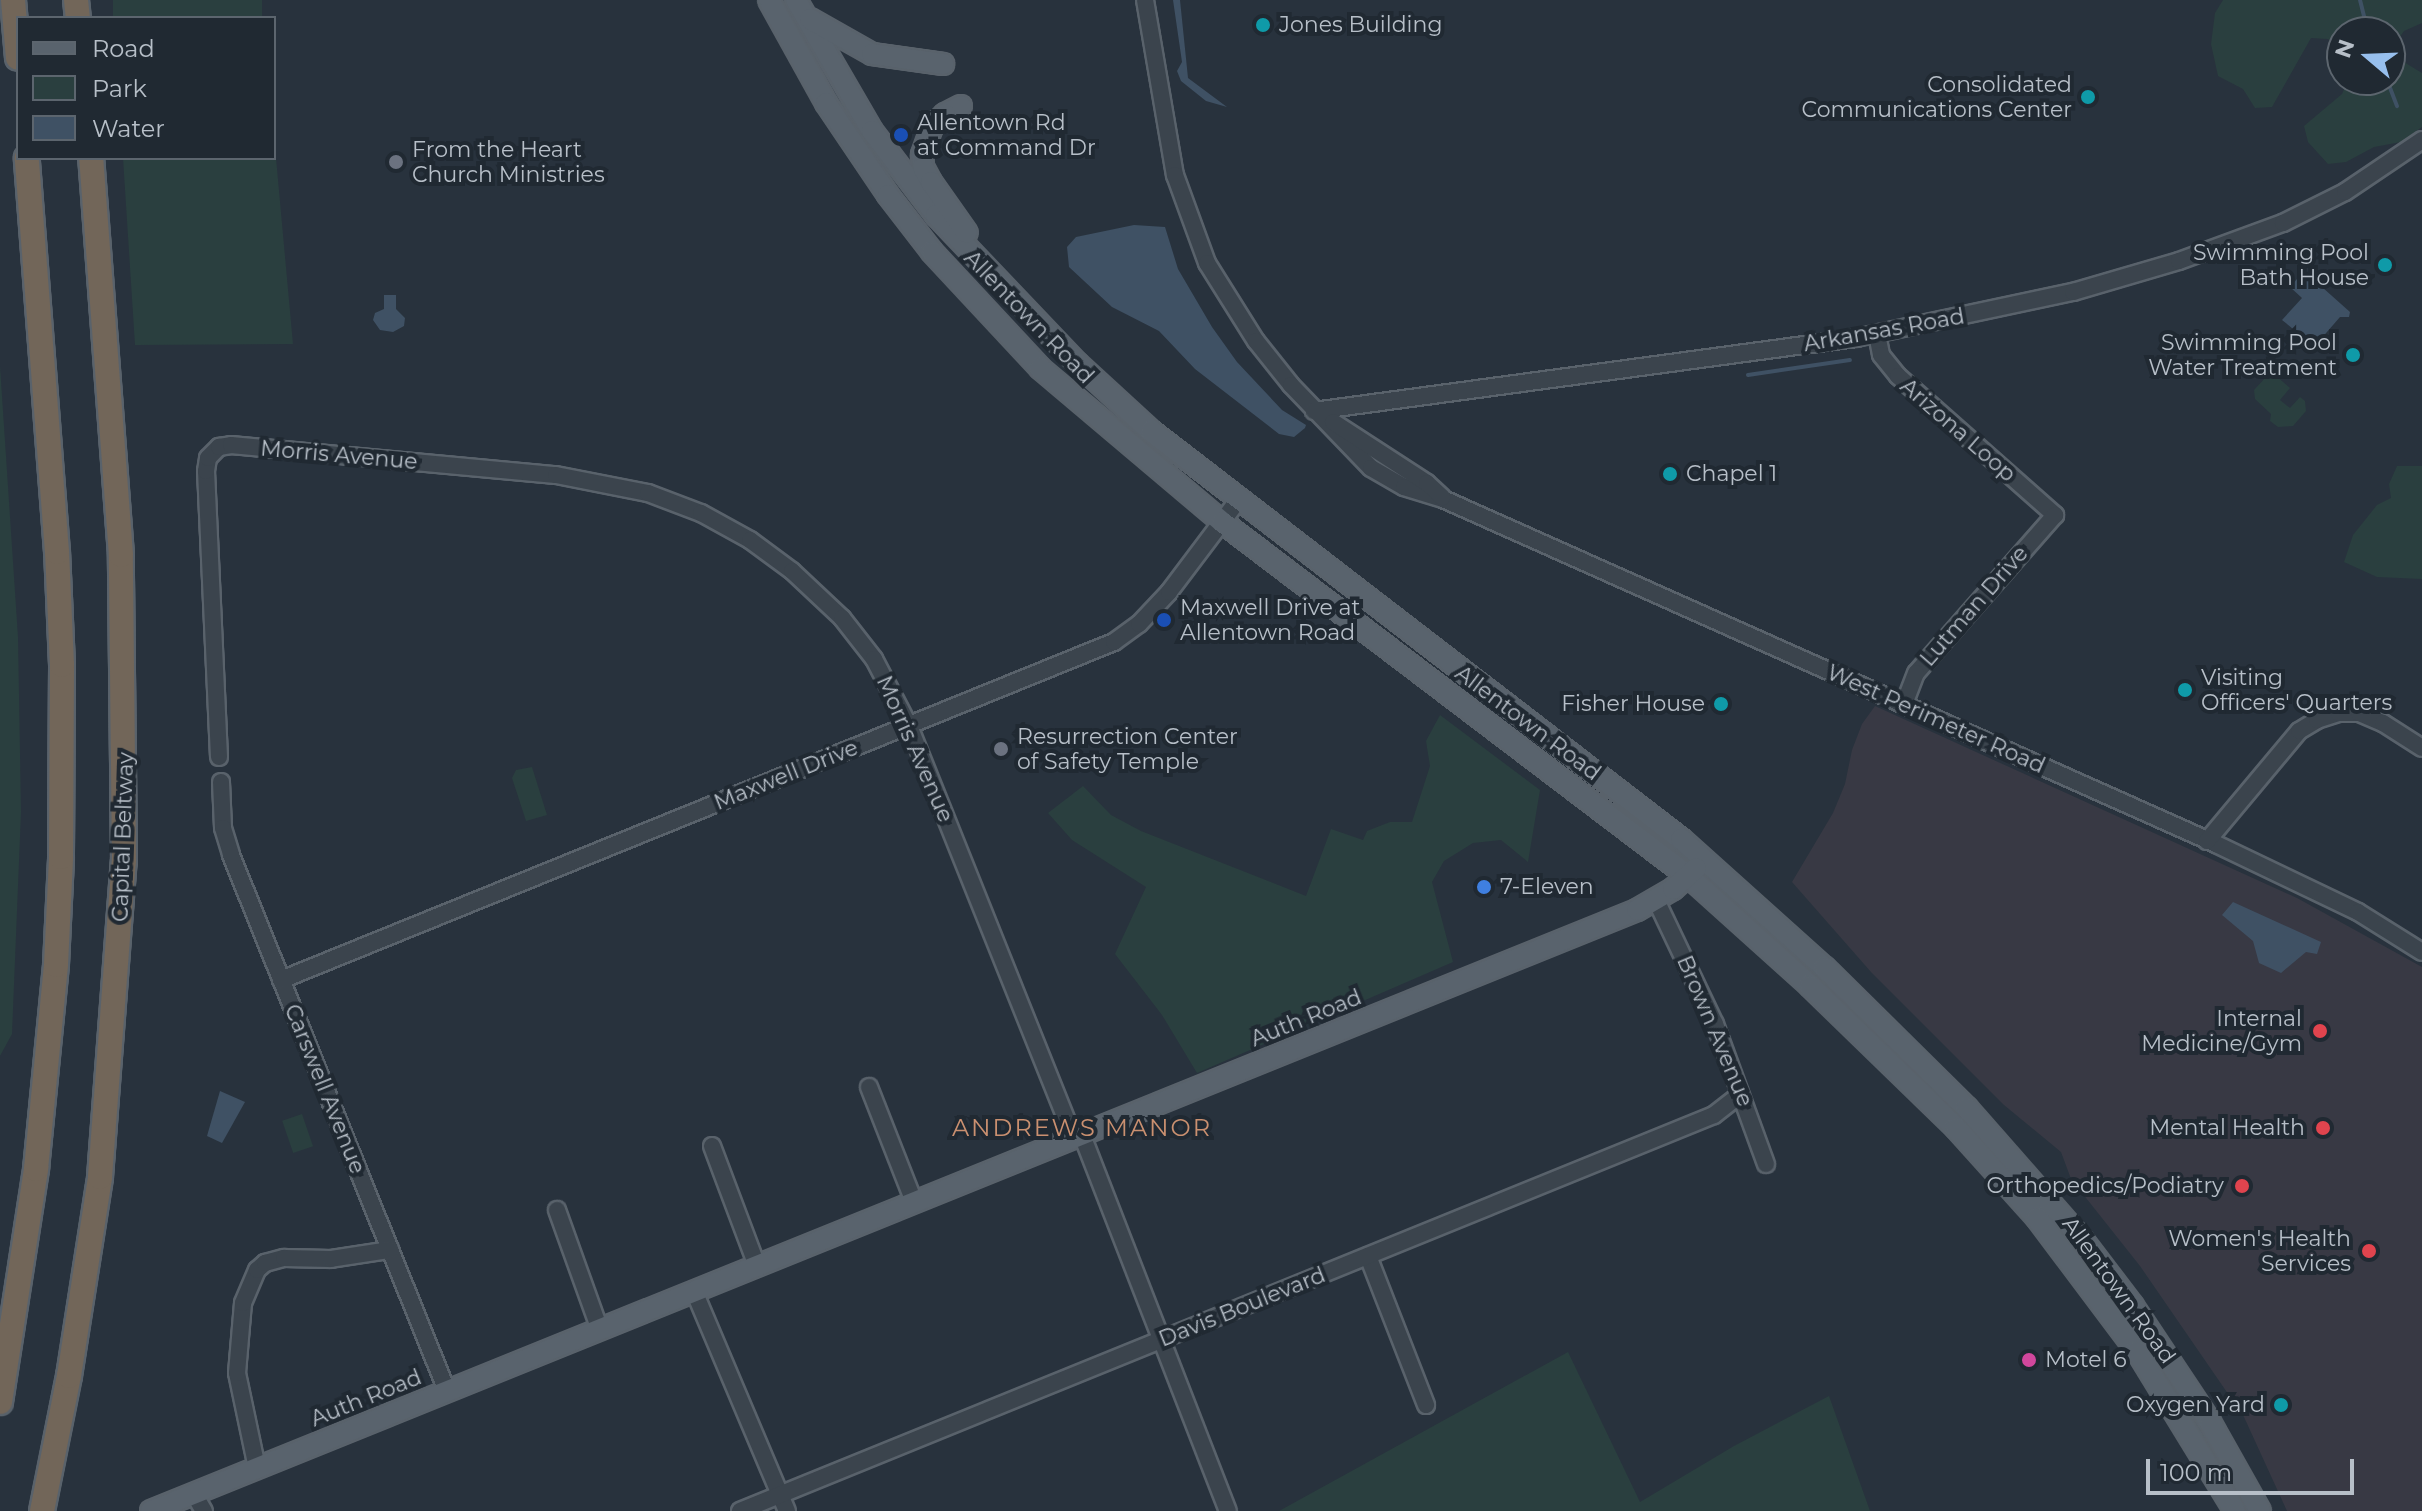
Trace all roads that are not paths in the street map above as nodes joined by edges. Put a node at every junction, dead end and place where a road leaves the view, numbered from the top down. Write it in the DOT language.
graph roads {
  1 [pos="13,0"];
  2 [pos="769,0"];
  3 [pos="1145,0"];
  4 [pos="801,8"];
  5 [pos="16,35"];
  6 [pos="943,64"];
  7 [pos="961,106"];
  8 [pos="2422,140"];
  9 [pos="27,160"];
  10 [pos="91,160"];
  11 [pos="1014,298"];
  12 [pos="1877,334"];
  13 [pos="1314,411"];
  14 [pos="1239,499"];
  15 [pos="2055,515"];
  16 [pos="1222,522"];
  17 [pos="1904,704"];
  18 [pos="909,726"];
  19 [pos="2422,748"];
  20 [pos="219,757"];
  21 [pos="221,782"];
  22 [pos="2207,841"];
  23 [pos="1704,859"];
  24 [pos="1688,876"];
  25 [pos="1656,900"];
  26 [pos="2422,952"];
  27 [pos="281,980"];
  28 [pos="869,1087"];
  29 [pos="1740,1095"];
  30 [pos="1078,1136"];
  31 [pos="712,1146"];
  32 [pos="1766,1164"];
  33 [pos="914,1202"];
  34 [pos="557,1210"];
  35 [pos="390,1250"];
  36 [pos="1368,1256"];
  37 [pos="757,1266"];
  38 [pos="694,1291"];
  39 [pos="600,1330"];
  40 [pos="1162,1340"];
  41 [pos="447,1391"];
  42 [pos="0,1402"];
  43 [pos="1426,1405"];
  44 [pos="257,1468"];
  45 [pos="780,1495"];
  46 [pos="199,1502"];
  47 [pos="1228,1510"];
  48 [pos="42,1511"];
  49 [pos="151,1511"];
  50 [pos="740,1511"];
  51 [pos="787,1511"];
  52 [pos="2235,1511"];
  53 [pos="2260,1511"];
  1 -- 5 [label="highway"];
  2 -- 16 [label="main road, Allentown Road"];
  3 -- 13 [label="street, West Perimeter Road"];
  4 -- 6 [label="main road"];
  4 -- 11 [label="main road, Allentown Road"];
  7 -- 11 [label="main road"];
  8 -- 12 [label="street, Arkansas Road"];
  9 -- 42 [label="highway"];
  10 -- 48 [label="highway, Capital Beltway"];
  11 -- 14 [label="main road, Allentown Road"];
  12 -- 13 [label="street, Arkansas Road"];
  12 -- 15 [label="street, Arizona Loop"];
  13 -- 17 [label="street, West Perimeter Road"];
  14 -- 16 [label="street, Maxwell Drive"];
  14 -- 23 [label="main road, Allentown Road"];
  15 -- 17 [label="street, Lutman Drive"];
  16 -- 18 [label="street, Maxwell Drive"];
  16 -- 24 [label="main road, Allentown Road"];
  17 -- 22 [label="street, West Perimeter Road"];
  18 -- 20 [label="street, Morris Avenue"];
  18 -- 27 [label="street, Maxwell Drive"];
  18 -- 30 [label="street, Morris Avenue"];
  19 -- 22 [label="street"];
  21 -- 27 [label="street, Carswell Avenue"];
  22 -- 26 [label="street, West Perimeter Road"];
  23 -- 24 [label="main road, Auth Road"];
  23 -- 53 [label="main road, Allentown Road"];
  24 -- 25 [label="main road, Auth Road"];
  24 -- 52 [label="main road, Allentown Road"];
  25 -- 29 [label="street, Brown Avenue"];
  25 -- 30 [label="main road, Auth Road"];
  27 -- 35 [label="street, Carswell Avenue"];
  28 -- 33 [label="street"];
  29 -- 32 [label="street, Brown Avenue"];
  29 -- 36 [label="street, Davis Boulevard"];
  30 -- 33 [label="main road, Auth Road"];
  30 -- 40 [label="street, Morris Avenue"];
  31 -- 37 [label="street"];
  33 -- 37 [label="main road, Auth Road"];
  34 -- 39 [label="street"];
  35 -- 41 [label="street, Carswell Avenue"];
  35 -- 44 [label="street"];
  36 -- 40 [label="street, Davis Boulevard"];
  36 -- 43 [label="street"];
  37 -- 38 [label="main road, Auth Road"];
  38 -- 39 [label="main road, Auth Road"];
  38 -- 45 [label="street"];
  39 -- 41 [label="main road, Auth Road"];
  40 -- 45 [label="street, Davis Boulevard"];
  40 -- 47 [label="street, Morris Avenue"];
  41 -- 44 [label="main road, Auth Road"];
  44 -- 46 [label="main road, Auth Road"];
  45 -- 50 [label="street, Davis Boulevard"];
  45 -- 51 [label="street"];
  46 -- 49 [label="main road, Auth Road"];
}
